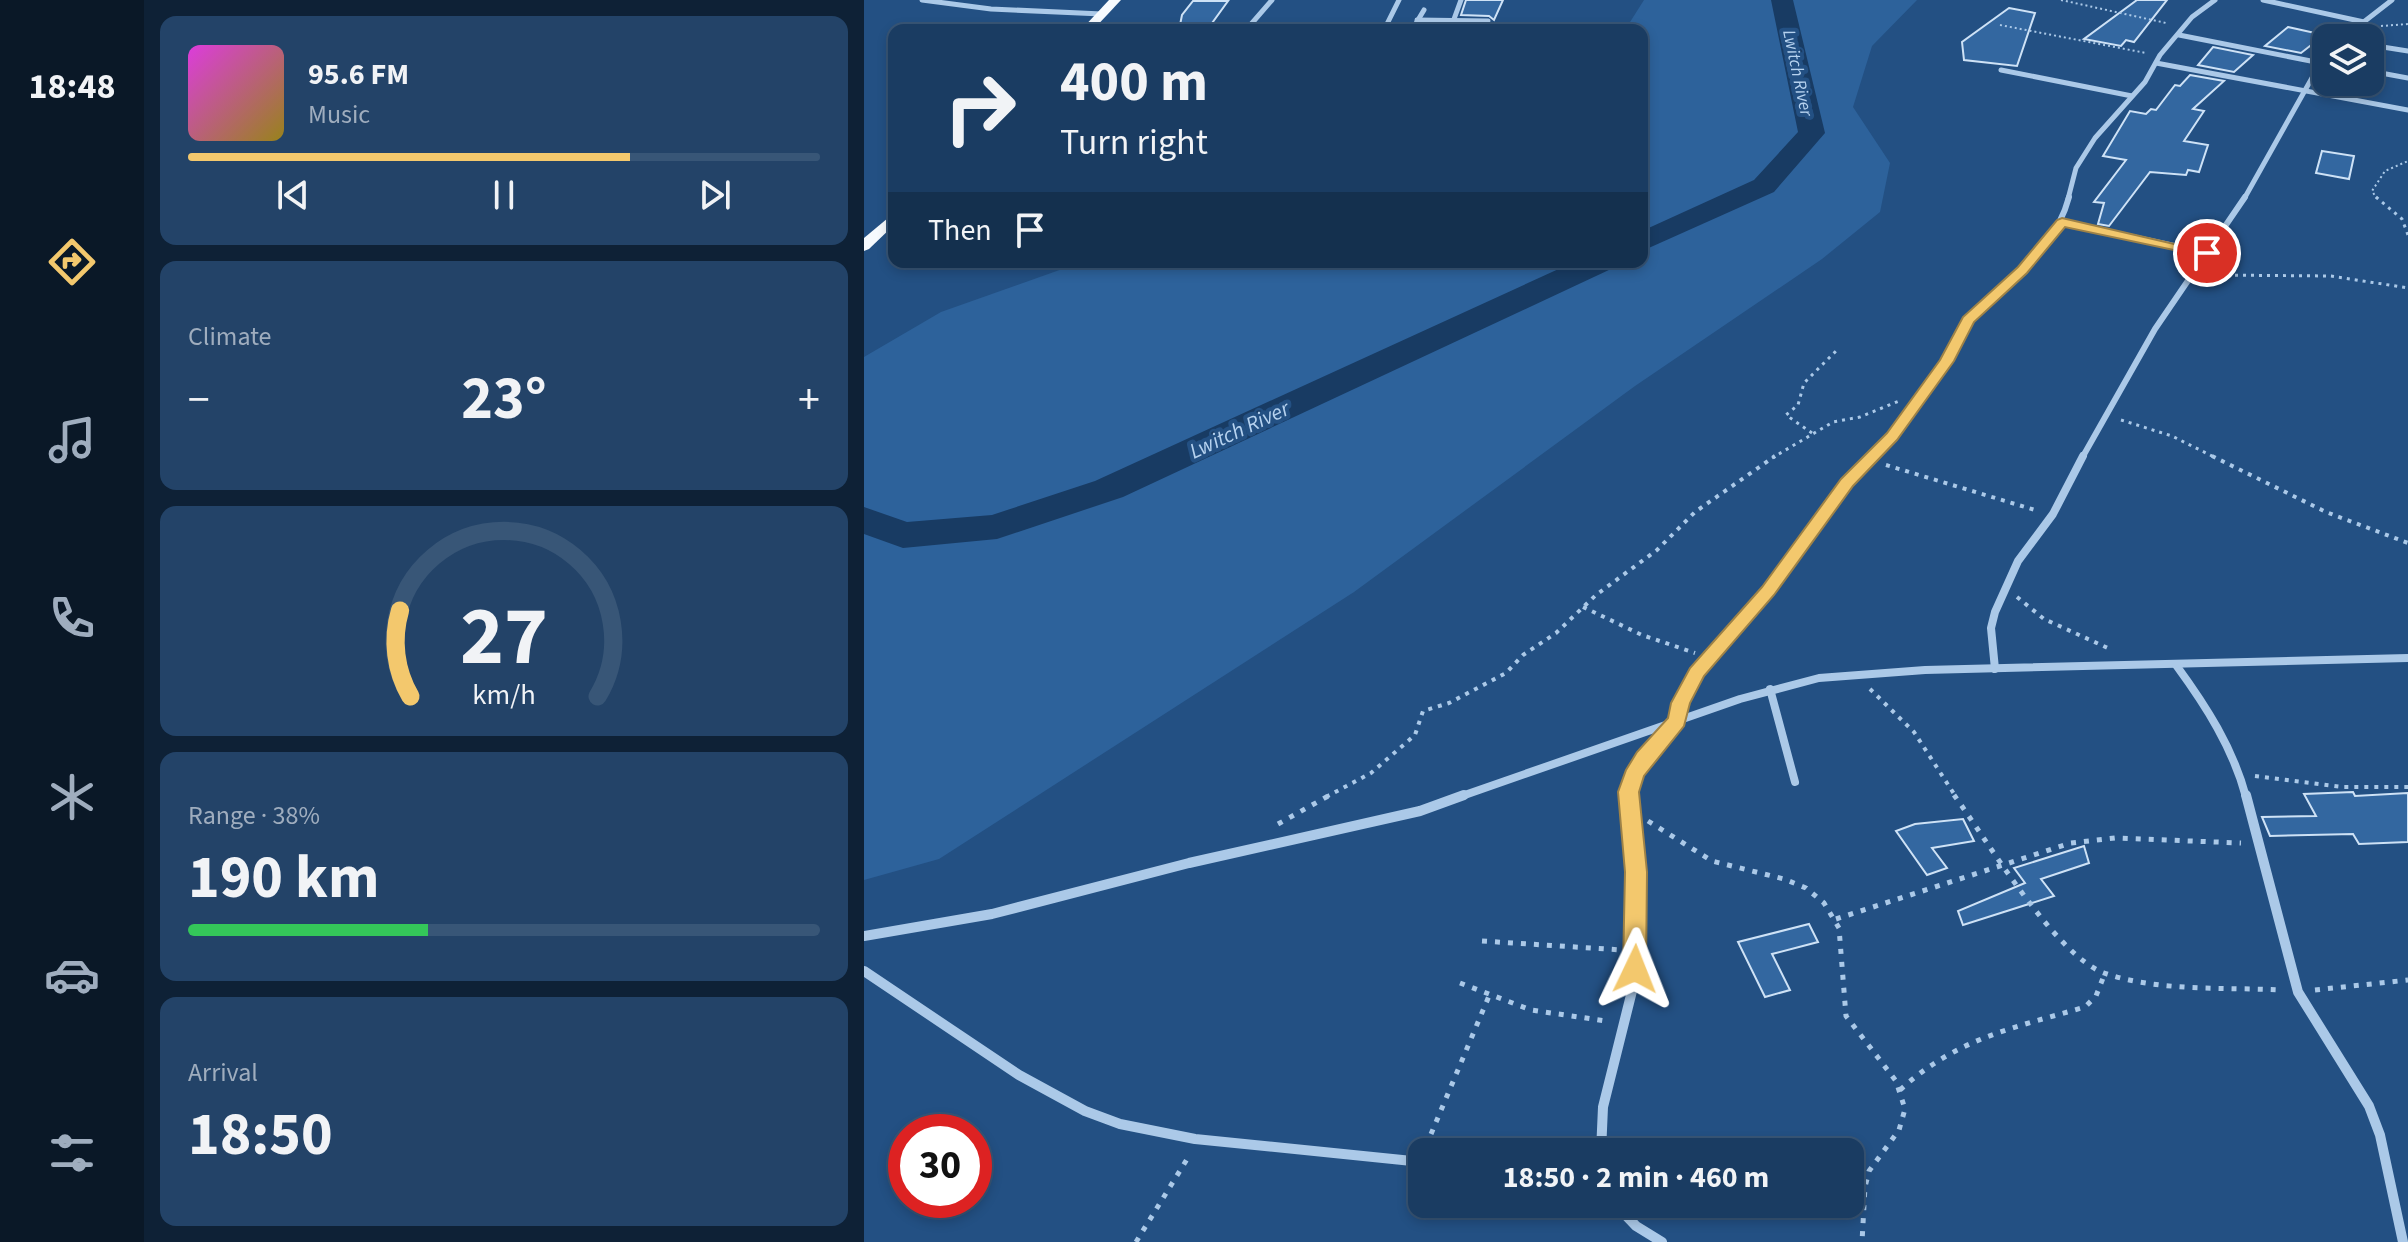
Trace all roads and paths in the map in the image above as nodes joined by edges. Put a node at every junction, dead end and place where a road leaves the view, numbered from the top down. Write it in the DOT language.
graph roads {
  1 [pos="922,0"];
  2 [pos="961,0"];
  3 [pos="1115,0"];
  4 [pos="1272,0"];
  5 [pos="1399,0"];
  6 [pos="1461,0"];
  7 [pos="2061,0"];
  8 [pos="2215,0"];
  9 [pos="2263,0"];
  10 [pos="2392,0"];
  11 [pos="954,5"];
  12 [pos="1424,10"];
  13 [pos="1102,14"];
  14 [pos="1417,20"];
  15 [pos="1453,20"];
  16 [pos="1488,21"];
  17 [pos="2364,22"];
  18 [pos="1093,24"];
  19 [pos="1251,24"];
  20 [pos="1387,24"];
  21 [pos="1415,24"];
  22 [pos="1452,24"];
  23 [pos="2361,24"];
  24 [pos="2000,25"];
  25 [pos="2184,27"];
  26 [pos="2179,35"];
  27 [pos="2384,47"];
  28 [pos="2408,51"];
  29 [pos="2160,55"];
  30 [pos="2312,61"];
  31 [pos="2156,63"];
  32 [pos="2001,70"];
  33 [pos="2384,74"];
  34 [pos="2408,78"];
  35 [pos="2312,80"];
  36 [pos="2306,89"];
  37 [pos="2132,96"];
  38 [pos="2408,110"];
  39 [pos="2408,161"];
  40 [pos="2402,219"];
  41 [pos="2408,220"];
  42 [pos="2062,222"];
  43 [pos="888,223"];
  44 [pos="2408,235"];
  45 [pos="864,246"];
  46 [pos="2207,253"];
  47 [pos="2195,274"];
  48 [pos="2408,288"];
  49 [pos="1837,350"];
  50 [pos="1920,395"];
  51 [pos="2104,415"];
  52 [pos="1812,433"];
  53 [pos="1868,460"];
  54 [pos="2053,514"];
  55 [pos="2408,543"];
  56 [pos="2008,585"];
  57 [pos="1583,607"];
  58 [pos="1708,658"];
  59 [pos="2408,658"];
  60 [pos="2176,665"];
  61 [pos="2140,666"];
  62 [pos="1995,669"];
  63 [pos="1852,674"];
  64 [pos="1770,689"];
  65 [pos="1677,721"];
  66 [pos="2240,774"];
  67 [pos="1795,782"];
  68 [pos="2408,787"];
  69 [pos="1631,809"];
  70 [pos="2259,843"];
  71 [pos="1264,846"];
  72 [pos="2006,865"];
  73 [pos="1836,919"];
  74 [pos="864,936"];
  75 [pos="1482,941"];
  76 [pos="1637,951"];
  77 [pos="864,971"];
  78 [pos="2105,973"];
  79 [pos="2408,980"];
  80 [pos="1460,983"];
  81 [pos="2298,992"];
  82 [pos="1489,996"];
  83 [pos="1625,1020"];
  84 [pos="1900,1090"];
  85 [pos="1430,1138"];
  86 [pos="1602,1138"];
  87 [pos="1199,1141"];
  88 [pos="1408,1160"];
  89 [pos="1628,1218"];
  90 [pos="1136,1242"];
  91 [pos="1662,1242"];
  92 [pos="1862,1242"];
  93 [pos="2403,1242"];
  1 -- 11 [label="street"];
  2 -- 11 [label="street"];
  3 -- 13 [label="highway"];
  4 -- 19 [label="street"];
  5 -- 20 [label="street"];
  6 -- 15 [label="street"];
  7 -- 25 [label="path"];
  8 -- 25 [label="street"];
  9 -- 17 [label="street"];
  10 -- 17 [label="street"];
  11 -- 13 [label="street"];
  12 -- 14 [label="street"];
  13 -- 18 [label="highway"];
  14 -- 15 [label="street"];
  14 -- 21 [label="street"];
  15 -- 16 [label="street"];
  15 -- 22 [label="street"];
  17 -- 23 [label="street"];
  24 -- 29 [label="path"];
  25 -- 26 [label="street"];
  26 -- 29 [label="street"];
  26 -- 30 [label="street"];
  27 -- 28 [label="street"];
  29 -- 31 [label="street"];
  31 -- 36 [label="street"];
  31 -- 37 [label="street"];
  32 -- 37 [label="street"];
  33 -- 34 [label="street"];
  35 -- 36 [label="street"];
  36 -- 38 [label="street"];
  36 -- 46 [label="street"];
  37 -- 42 [label="street"];
  39 -- 40 [label="path"];
  40 -- 41 [label="path"];
  40 -- 44 [label="path"];
  42 -- 46 [label="street"];
  42 -- 50 [label="street"];
  43 -- 45 [label="highway"];
  46 -- 47 [label="street"];
  47 -- 48 [label="path"];
  47 -- 51 [label="street"];
  49 -- 52 [label="path"];
  50 -- 52 [label="path"];
  50 -- 53 [label="street"];
  51 -- 54 [label="street"];
  51 -- 55 [label="path"];
  52 -- 57 [label="path"];
  53 -- 54 [label="path"];
  53 -- 58 [label="street"];
  54 -- 56 [label="street"];
  56 -- 61 [label="path"];
  56 -- 62 [label="street"];
  57 -- 58 [label="path"];
  57 -- 71 [label="path"];
  58 -- 65 [label="street"];
  59 -- 60 [label="street"];
  60 -- 61 [label="street"];
  60 -- 66 [label="street"];
  61 -- 62 [label="street"];
  62 -- 63 [label="street"];
  63 -- 64 [label="street"];
  63 -- 72 [label="path"];
  64 -- 65 [label="street"];
  64 -- 67 [label="street"];
  65 -- 69 [label="street"];
  65 -- 71 [label="street"];
  66 -- 68 [label="path"];
  66 -- 70 [label="street"];
  69 -- 73 [label="path"];
  69 -- 76 [label="street"];
  70 -- 72 [label="path"];
  70 -- 81 [label="street"];
  71 -- 74 [label="street"];
  72 -- 73 [label="path"];
  72 -- 78 [label="path"];
  73 -- 84 [label="path"];
  75 -- 76 [label="path"];
  76 -- 83 [label="street"];
  77 -- 87 [label="street"];
  78 -- 81 [label="path"];
  78 -- 84 [label="path"];
  79 -- 81 [label="path"];
  80 -- 82 [label="path"];
  81 -- 93 [label="street"];
  82 -- 83 [label="path"];
  82 -- 85 [label="path"];
  83 -- 86 [label="street"];
  84 -- 92 [label="path"];
  87 -- 88 [label="street"];
  87 -- 90 [label="path"];
  89 -- 91 [label="street"];
}
